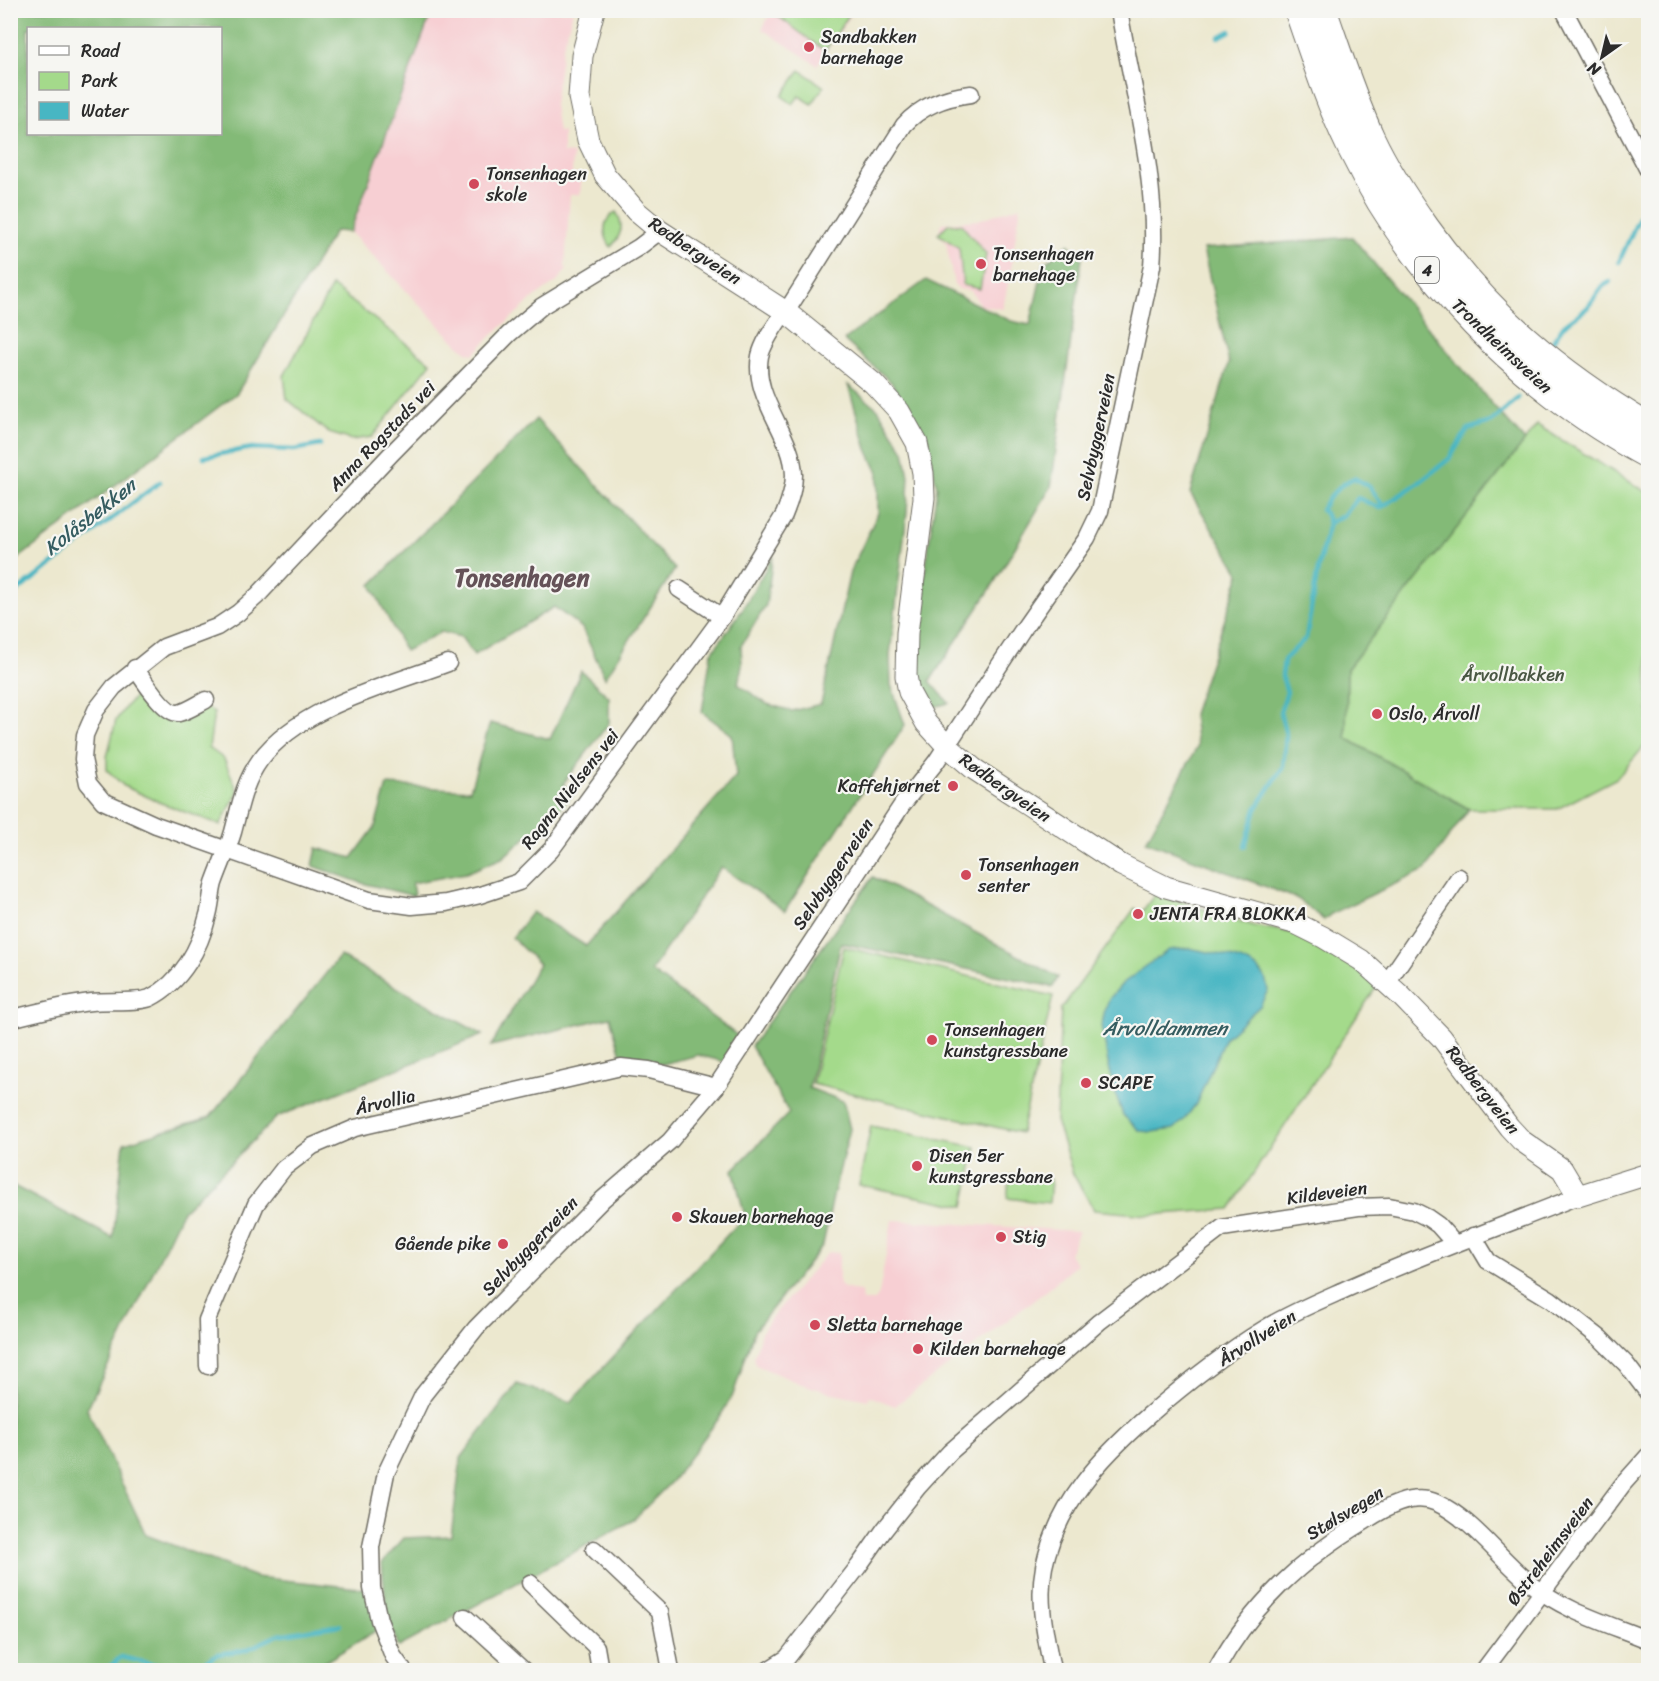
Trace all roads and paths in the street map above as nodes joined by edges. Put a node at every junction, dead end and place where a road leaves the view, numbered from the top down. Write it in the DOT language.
graph roads {
  1 [pos="594,10"];
  2 [pos="1119,10"];
  3 [pos="1298,10"];
  4 [pos="1323,10"];
  5 [pos="1564,10"];
  6 [pos="971,94"];
  7 [pos="1648,170"];
  8 [pos="660,231"];
  9 [pos="785,312"];
  10 [pos="1648,427"];
  11 [pos="1648,455"];
  12 [pos="679,589"];
  13 [pos="722,617"];
  14 [pos="448,663"];
  15 [pos="135,668"];
  16 [pos="206,700"];
  17 [pos="947,746"];
  18 [pos="226,850"];
  19 [pos="1459,877"];
  20 [pos="1386,984"];
  21 [pos="10,1019"];
  22 [pos="716,1087"];
  23 [pos="1648,1174"];
  24 [pos="1578,1196"];
  25 [pos="1473,1236"];
  26 [pos="1454,1243"];
  27 [pos="208,1366"];
  28 [pos="1648,1393"];
  29 [pos="1648,1456"];
  30 [pos="594,1549"];
  31 [pos="530,1583"];
  32 [pos="1543,1593"];
  33 [pos="465,1617"];
  34 [pos="1648,1640"];
  35 [pos="403,1671"];
  36 [pos="523,1671"];
  37 [pos="600,1671"];
  38 [pos="671,1671"];
  39 [pos="768,1671"];
  40 [pos="1052,1671"];
  41 [pos="1216,1671"];
  42 [pos="1484,1671"];
  1 -- 8 [label="street, Rødbergveien"];
  2 -- 17 [label="street, Selvbyggerveien"];
  3 -- 11 [label="highway, Trondheimsveien / 4"];
  4 -- 10 [label="highway, Trondheimsveien / 4"];
  5 -- 7 [label="street"];
  6 -- 9 [label="street"];
  8 -- 9 [label="street, Rødbergveien"];
  8 -- 15 [label="street, Anna Rogstads vei"];
  9 -- 13 [label="street, Ragna Nielsens vei"];
  9 -- 17 [label="street, Rødbergveien"];
  12 -- 13 [label="street"];
  13 -- 18 [label="street, Ragna Nielsens vei"];
  14 -- 18 [label="street"];
  15 -- 16 [label="street"];
  15 -- 18 [label="street, Anna Rogstads vei"];
  17 -- 20 [label="street, Rødbergveien"];
  17 -- 22 [label="street, Selvbyggerveien"];
  18 -- 21 [label="street"];
  19 -- 20 [label="street"];
  20 -- 24 [label="street, Rødbergveien"];
  22 -- 27 [label="street, Årvollia"];
  22 -- 35 [label="street, Selvbyggerveien"];
  23 -- 24 [label="street, Årvollveien"];
  24 -- 25 [label="street, Årvollveien"];
  25 -- 26 [label="street, Årvollveien"];
  25 -- 28 [label="street"];
  26 -- 39 [label="street, Kildeveien"];
  26 -- 40 [label="street, Årvollveien"];
  29 -- 32 [label="street, Østreheimsveien"];
  30 -- 38 [label="street"];
  31 -- 37 [label="street"];
  32 -- 34 [label="street, Stølsvegen"];
  32 -- 41 [label="street, Stølsvegen"];
  32 -- 42 [label="street, Østreheimsveien"];
  33 -- 36 [label="street"];
}
